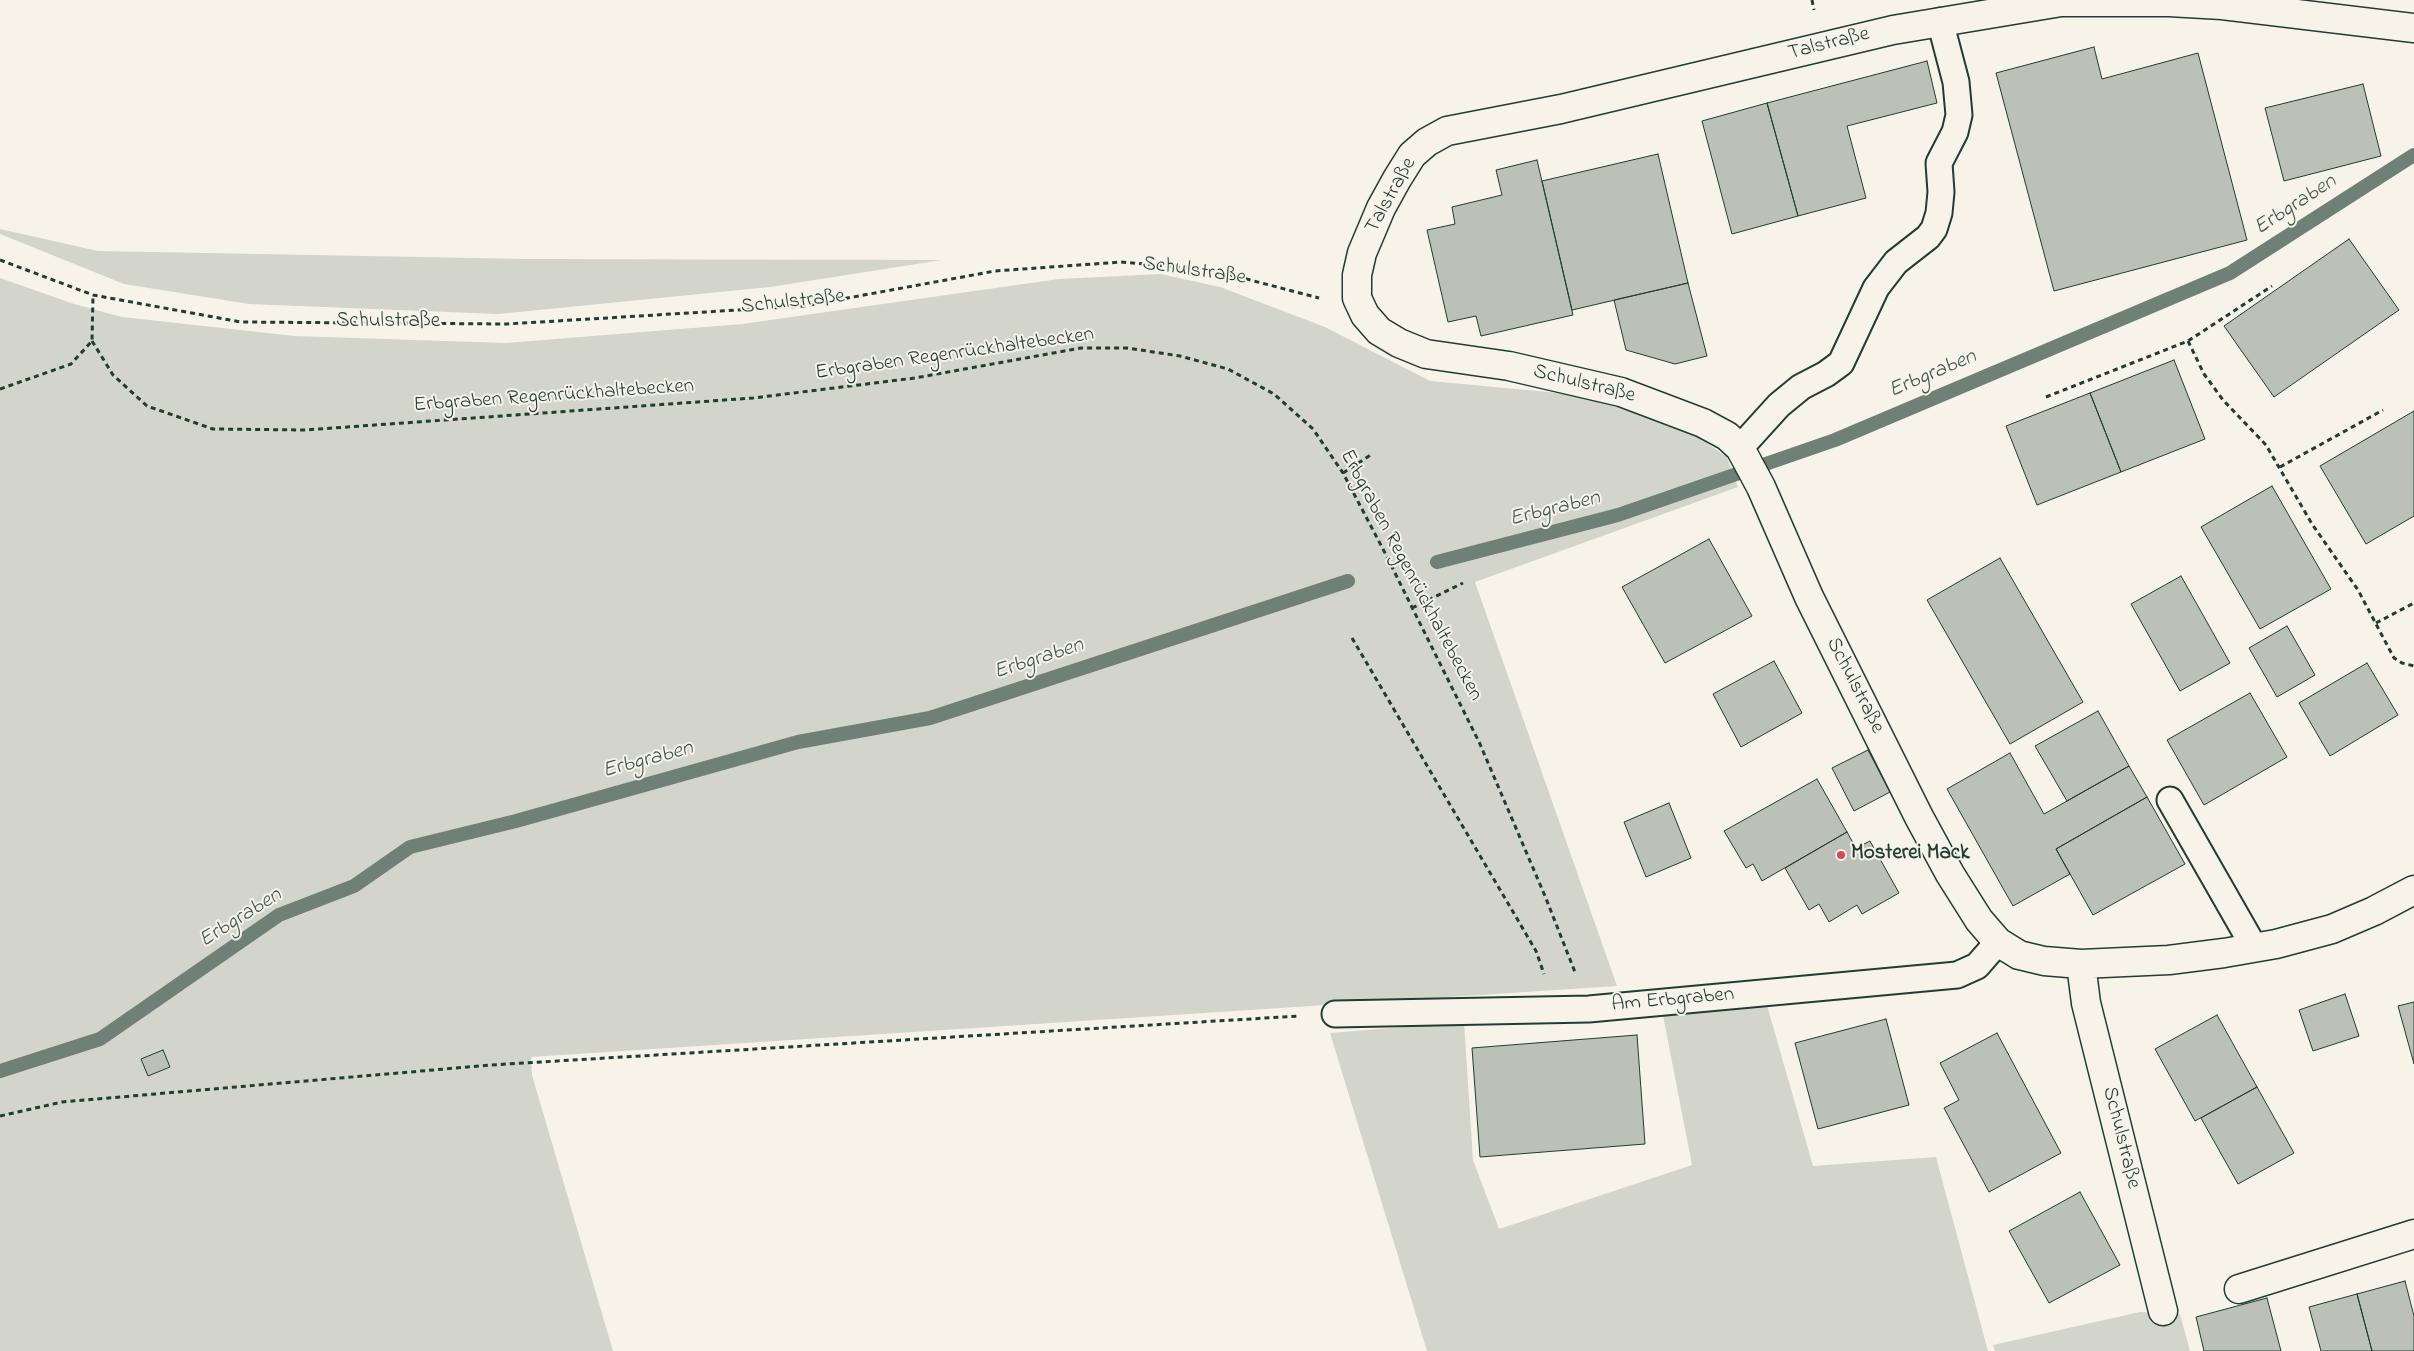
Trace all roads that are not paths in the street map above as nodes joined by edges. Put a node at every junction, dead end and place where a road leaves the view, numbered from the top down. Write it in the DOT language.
graph roads {
  1 [pos="1940,21"];
  2 [pos="2414,28"];
  3 [pos="1357,298"];
  4 [pos="1740,448"];
  5 [pos="2170,800"];
  6 [pos="2414,890"];
  7 [pos="1998,942"];
  8 [pos="2254,947"];
  9 [pos="2081,964"];
  10 [pos="1335,1014"];
  11 [pos="2414,1234"];
  12 [pos="2239,1289"];
  13 [pos="2163,1311"];
  1 -- 2 [label="street, Talstraße"];
  1 -- 3 [label="street, Talstraße"];
  1 -- 4 [label="lane"];
  3 -- 4 [label="street, Schulstraße"];
  4 -- 7 [label="street, Schulstraße"];
  5 -- 8 [label="lane"];
  6 -- 8 [label="street, Schulstraße"];
  7 -- 9 [label="street, Schulstraße"];
  7 -- 10 [label="lane, Am Erbgraben"];
  8 -- 9 [label="street, Schulstraße"];
  9 -- 13 [label="street, Schulstraße"];
  11 -- 12 [label="street"];
}
